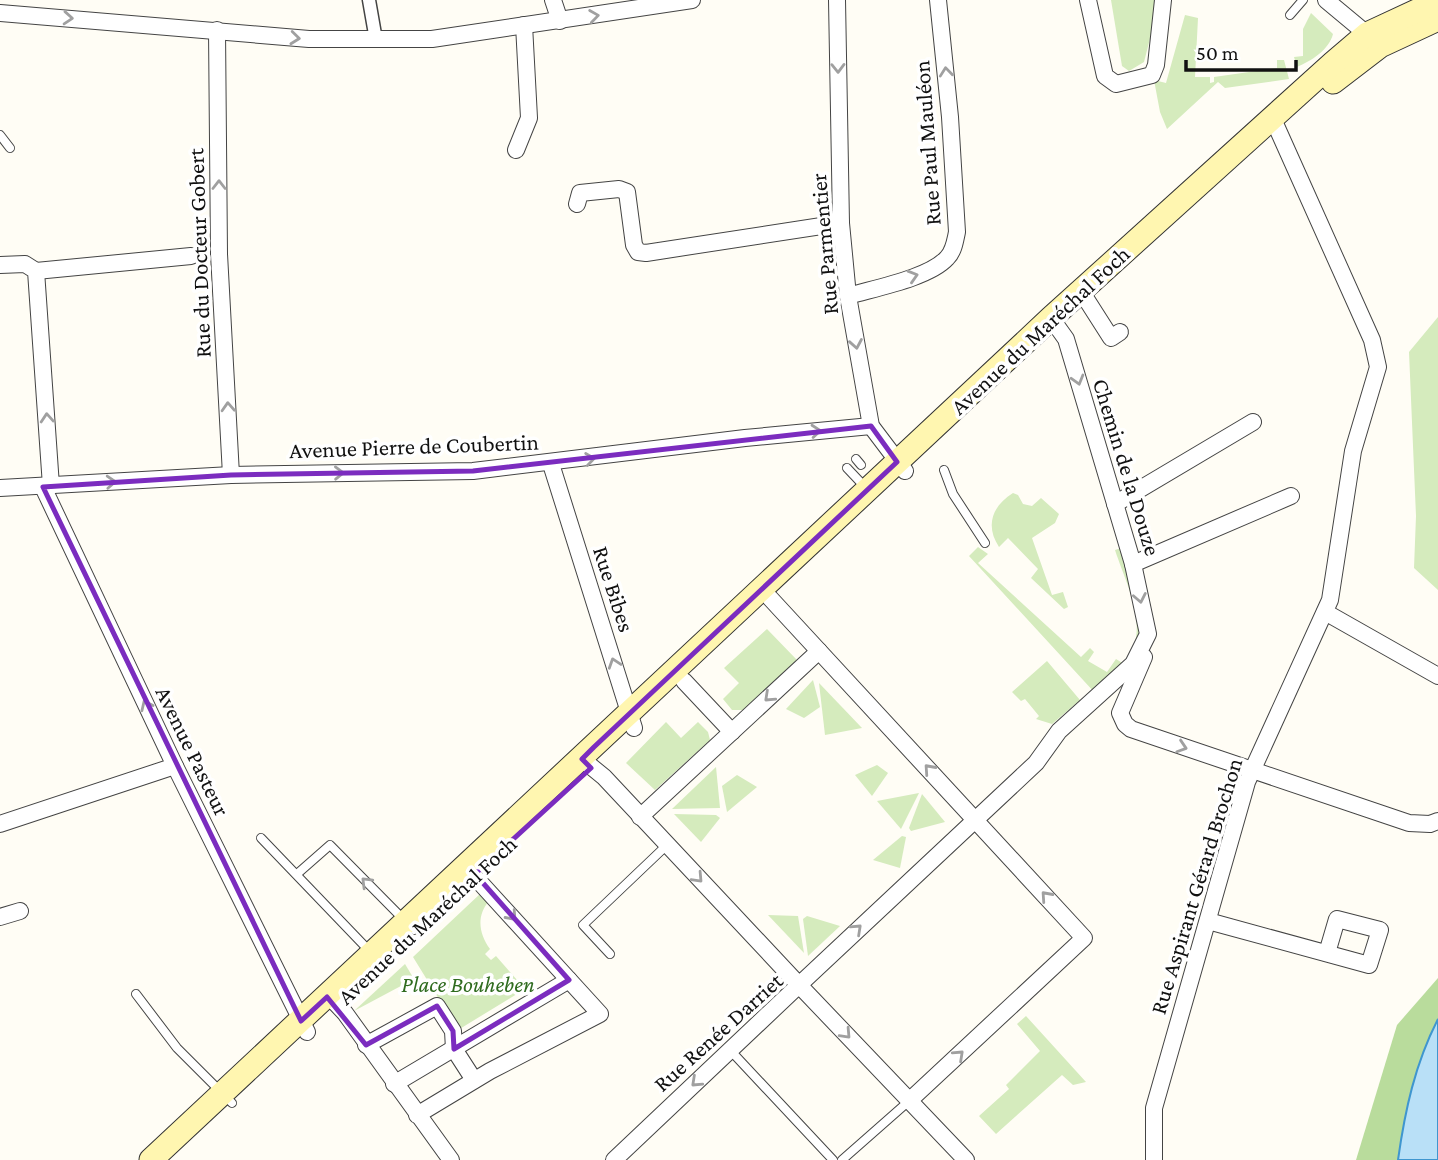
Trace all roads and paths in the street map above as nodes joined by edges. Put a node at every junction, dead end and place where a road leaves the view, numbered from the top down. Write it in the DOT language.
graph roads {
  1 [pos="369,0"];
  2 [pos="553,0"];
  3 [pos="692,0"];
  4 [pos="837,0"];
  5 [pos="938,0"];
  6 [pos="1088,0"];
  7 [pos="1163,0"];
  8 [pos="1303,0"];
  9 [pos="1326,0"];
  10 [pos="1438,1"];
  11 [pos="29,8"];
  12 [pos="0,13"];
  13 [pos="1290,15"];
  14 [pos="1438,19"];
  15 [pos="560,21"];
  16 [pos="524,25"];
  17 [pos="217,30"];
  18 [pos="376,40"];
  19 [pos="1374,40"];
  20 [pos="1275,123"];
  21 [pos="0,135"];
  22 [pos="10,148"];
  23 [pos="516,150"];
  24 [pos="577,204"];
  25 [pos="841,223"];
  26 [pos="191,256"];
  27 [pos="0,265"];
  28 [pos="36,271"];
  29 [pos="848,296"];
  30 [pos="1084,296"];
  31 [pos="1055,323"];
  32 [pos="1120,332"];
  33 [pos="1253,422"];
  34 [pos="871,426"];
  35 [pos="551,464"];
  36 [pos="901,466"];
  37 [pos="847,468"];
  38 [pos="944,470"];
  39 [pos="231,475"];
  40 [pos="47,486"];
  41 [pos="0,488"];
  42 [pos="867,489"];
  43 [pos="1291,496"];
  44 [pos="1115,504"];
  45 [pos="985,543"];
  46 [pos="1133,564"];
  47 [pos="759,598"];
  48 [pos="1325,612"];
  49 [pos="1148,634"];
  50 [pos="819,651"];
  51 [pos="1438,676"];
  52 [pos="672,683"];
  53 [pos="632,721"];
  54 [pos="732,732"];
  55 [pos="586,764"];
  56 [pos="175,766"];
  57 [pos="1252,769"];
  58 [pos="640,817"];
  59 [pos="975,819"];
  60 [pos="1438,821"];
  61 [pos="0,824"];
  62 [pos="261,838"];
  63 [pos="667,845"];
  64 [pos="469,871"];
  65 [pos="297,874"];
  66 [pos="20,911"];
  67 [pos="0,917"];
  68 [pos="1208,921"];
  69 [pos="410,926"];
  70 [pos="1327,953"];
  71 [pos="610,954"];
  72 [pos="376,958"];
  73 [pos="566,977"];
  74 [pos="799,985"];
  75 [pos="136,993"];
  76 [pos="332,1000"];
  77 [pos="304,1027"];
  78 [pos="366,1045"];
  79 [pos="453,1049"];
  80 [pos="730,1050"];
  81 [pos="474,1080"];
  82 [pos="394,1084"];
  83 [pos="226,1100"];
  84 [pos="909,1101"];
  85 [pos="417,1115"];
  86 [pos="151,1160"];
  87 [pos="171,1160"];
  88 [pos="451,1160"];
  89 [pos="614,1160"];
  90 [pos="834,1160"];
  91 [pos="842,1160"];
  92 [pos="966,1160"];
  93 [pos="1154,1160"];
  1 -- 18 [label="street"];
  2 -- 15 [label="street"];
  15 -- 3 [label="street, one-way"];
  4 -- 25 [label="street, Rue Parmentier, one-way"];
  29 -- 5 [label="street, Rue Paul Mauléon, one-way"];
  6 -- 7 [label="street"];
  8 -- 13 [label="lane"];
  9 -- 19 [label="street"];
  10 -- 19 [label="main road, Avenue du Maréchal Foch"];
  11 -- 12 [label="street"];
  11 -- 17 [label="street, one-way"];
  14 -- 19 [label="main road, Avenue du Maréchal Foch"];
  15 -- 16 [label="street"];
  16 -- 18 [label="street"];
  16 -- 23 [label="street"];
  17 -- 18 [label="street, one-way"];
  39 -- 17 [label="street, Rue du Docteur Gobert, one-way"];
  19 -- 20 [label="main road, Avenue du Maréchal Foch"];
  20 -- 30 [label="main road, Avenue du Maréchal Foch"];
  20 -- 48 [label="street, Rue Aspirant Gérard Brochon"];
  21 -- 22 [label="lane"];
  24 -- 25 [label="street"];
  25 -- 29 [label="street, Rue Parmentier"];
  26 -- 28 [label="street"];
  27 -- 28 [label="street"];
  40 -- 28 [label="street, one-way"];
  29 -- 34 [label="street, Rue Parmentier, one-way"];
  30 -- 31 [label="main road, Avenue du Maréchal Foch"];
  30 -- 32 [label="street"];
  31 -- 36 [label="main road, Avenue du Maréchal Foch"];
  31 -- 44 [label="street, Chemin de la Douze, one-way"];
  33 -- 44 [label="street"];
  35 -- 34 [label="street, Avenue Pierre de Coubertin, one-way"];
  34 -- 36 [label="street, Rue Parmentier"];
  39 -- 35 [label="street, Avenue Pierre de Coubertin, one-way"];
  53 -- 35 [label="street, Rue Bibes, one-way"];
  36 -- 42 [label="main road, Avenue du Maréchal Foch"];
  36 -- 47 [label="main road, Avenue du Maréchal Foch"];
  37 -- 42 [label="lane"];
  38 -- 45 [label="lane"];
  40 -- 39 [label="street, Avenue Pierre de Coubertin, one-way"];
  40 -- 41 [label="street, Avenue Pierre de Coubertin"];
  56 -- 40 [label="street, Avenue Pasteur, one-way"];
  42 -- 47 [label="main road, Avenue du Maréchal Foch"];
  43 -- 46 [label="street"];
  44 -- 46 [label="street, Chemin de la Douze"];
  46 -- 49 [label="street, Chemin de la Douze, one-way"];
  47 -- 50 [label="street"];
  47 -- 52 [label="main road, Avenue du Maréchal Foch"];
  48 -- 51 [label="street"];
  48 -- 57 [label="street, Rue Aspirant Gérard Brochon"];
  49 -- 57 [label="street, Chemin de la Douze, one-way"];
  49 -- 59 [label="street"];
  50 -- 54 [label="street, one-way"];
  59 -- 50 [label="street, one-way"];
  52 -- 53 [label="main road, Avenue du Maréchal Foch"];
  52 -- 54 [label="street"];
  53 -- 55 [label="main road, Avenue du Maréchal Foch"];
  54 -- 58 [label="street"];
  55 -- 58 [label="street"];
  55 -- 64 [label="main road, Avenue du Maréchal Foch"];
  56 -- 61 [label="street"];
  56 -- 77 [label="street, Avenue Pasteur"];
  57 -- 60 [label="street"];
  57 -- 68 [label="street, Rue Aspirant Gérard Brochon"];
  58 -- 63 [label="street"];
  74 -- 59 [label="street, one-way"];
  84 -- 59 [label="street, one-way"];
  62 -- 65 [label="lane"];
  63 -- 71 [label="lane"];
  63 -- 74 [label="street, one-way"];
  64 -- 69 [label="main road, Avenue du Maréchal Foch"];
  64 -- 73 [label="street, one-way"];
  69 -- 65 [label="lane, one-way"];
  65 -- 72 [label="lane"];
  66 -- 67 [label="street"];
  68 -- 70 [label="street"];
  68 -- 93 [label="street, Rue Aspirant Gérard Brochon"];
  69 -- 72 [label="main road, Avenue du Maréchal Foch"];
  72 -- 76 [label="main road, Avenue du Maréchal Foch"];
  73 -- 79 [label="street"];
  73 -- 81 [label="street"];
  74 -- 80 [label="street, Rue Renée Darriet"];
  74 -- 84 [label="street, Rue Renée Darriet, one-way"];
  75 -- 83 [label="lane"];
  76 -- 77 [label="main road, Avenue du Maréchal Foch"];
  76 -- 78 [label="street"];
  77 -- 83 [label="main road, Avenue du Maréchal Foch"];
  78 -- 79 [label="street"];
  78 -- 82 [label="street"];
  79 -- 81 [label="street"];
  79 -- 82 [label="street"];
  80 -- 89 [label="street, Rue Renée Darriet, one-way"];
  80 -- 90 [label="lane"];
  81 -- 85 [label="street"];
  82 -- 85 [label="street"];
  83 -- 86 [label="main road, Avenue du Maréchal Foch"];
  83 -- 87 [label="main road, Avenue du Maréchal Foch"];
  84 -- 91 [label="lane"];
  84 -- 92 [label="street, Rue Renée Darriet"];
  85 -- 88 [label="street"];
}
